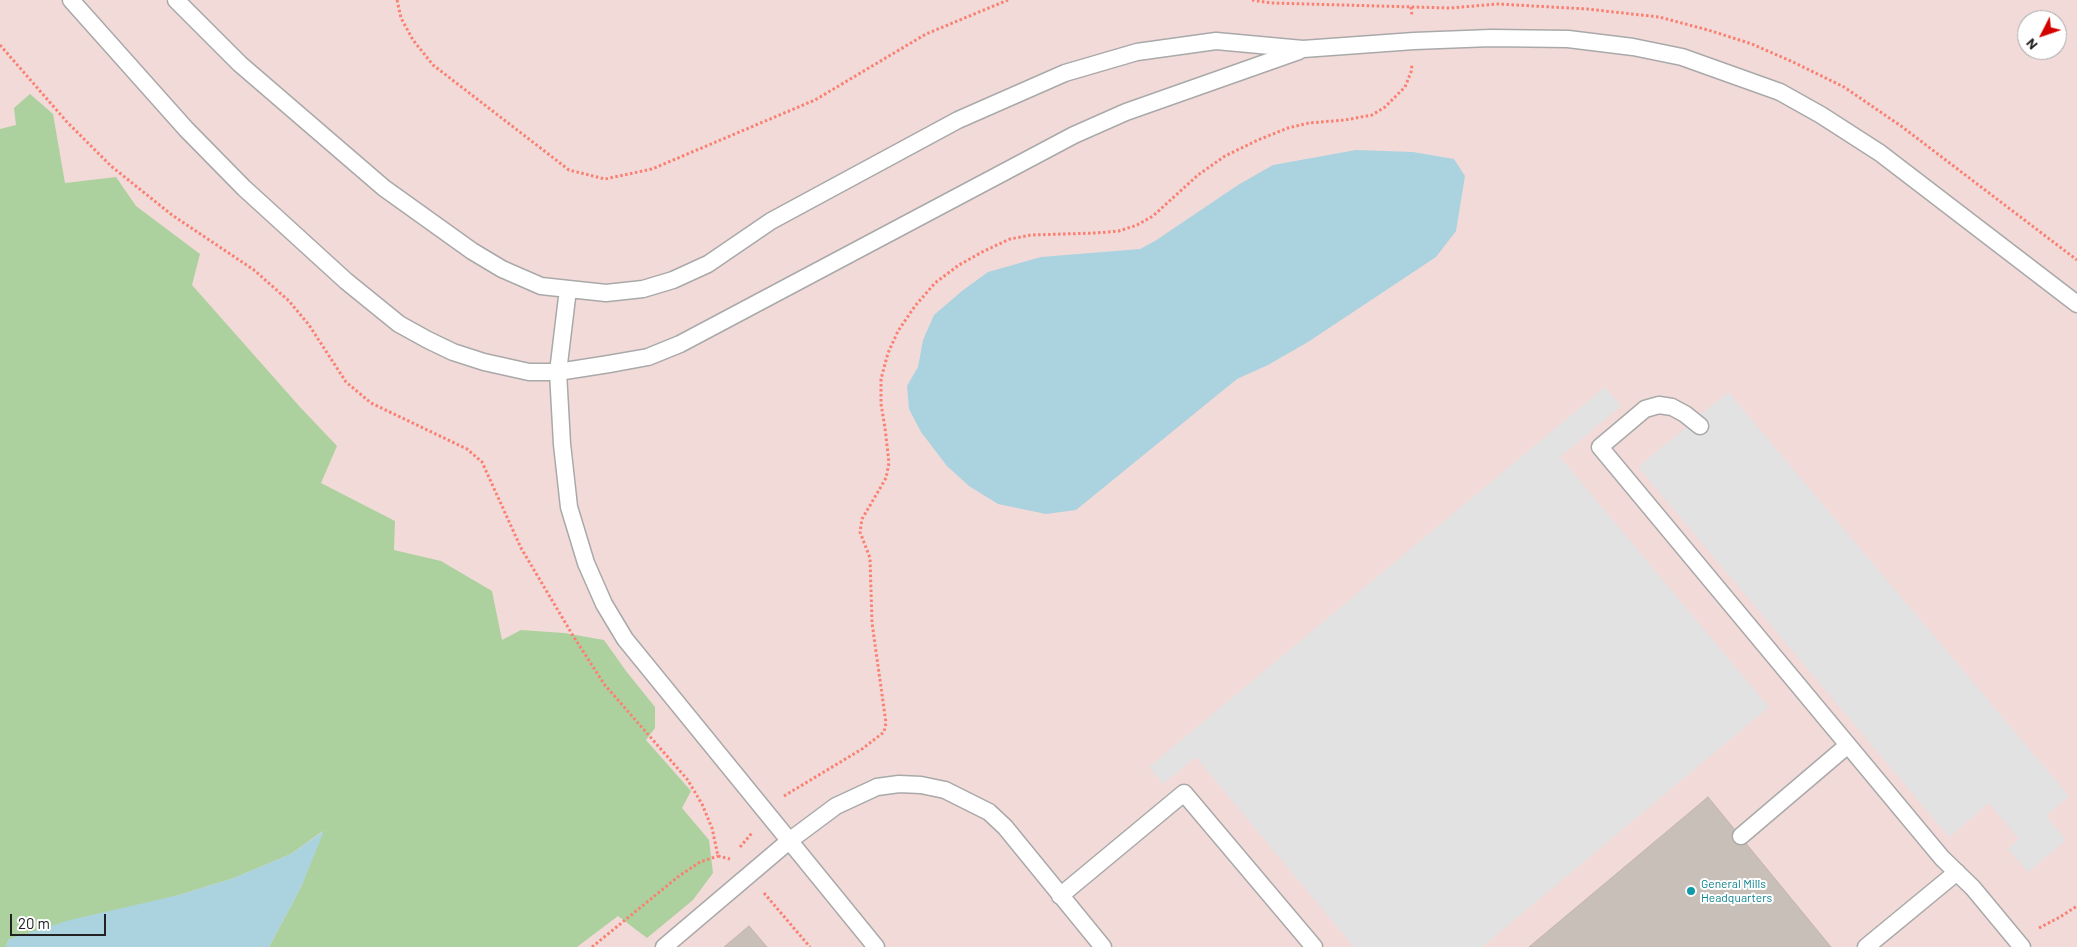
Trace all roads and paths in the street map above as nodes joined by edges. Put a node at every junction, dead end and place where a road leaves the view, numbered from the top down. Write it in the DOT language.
graph roads {
  1 [pos="71,0"];
  2 [pos="176,0"];
  3 [pos="397,0"];
  4 [pos="1008,0"];
  5 [pos="1411,7"];
  6 [pos="1414,41"];
  7 [pos="0,44"];
  8 [pos="1303,49"];
  9 [pos="568,290"];
  10 [pos="2077,304"];
  11 [pos="558,372"];
  12 [pos="1700,426"];
  13 [pos="1848,745"];
  14 [pos="780,799"];
  15 [pos="1741,836"];
  16 [pos="789,841"];
  17 [pos="718,856"];
  18 [pos="1957,872"];
  19 [pos="748,876"];
  20 [pos="1060,896"];
  21 [pos="592,947"];
  22 [pos="664,947"];
  23 [pos="810,947"];
  24 [pos="876,947"];
  25 [pos="1103,947"];
  26 [pos="1314,947"];
  27 [pos="1866,947"];
  28 [pos="2022,947"];
  1 -- 11 [label="lane"];
  2 -- 9 [label="lane"];
  3 -- 4 [label="path"];
  5 -- 6 [label="path"];
  6 -- 8 [label="lane"];
  6 -- 10 [label="lane"];
  6 -- 14 [label="path"];
  7 -- 17 [label="path"];
  8 -- 9 [label="lane"];
  8 -- 11 [label="lane"];
  9 -- 11 [label="lane"];
  11 -- 16 [label="lane"];
  12 -- 13 [label="lane"];
  13 -- 15 [label="lane"];
  13 -- 18 [label="lane"];
  16 -- 19 [label="lane"];
  16 -- 20 [label="lane"];
  16 -- 24 [label="lane"];
  17 -- 19 [label="path"];
  17 -- 21 [label="path"];
  18 -- 27 [label="lane"];
  18 -- 28 [label="lane"];
  19 -- 22 [label="lane"];
  19 -- 23 [label="path"];
  20 -- 25 [label="lane"];
  20 -- 26 [label="lane"];
}
